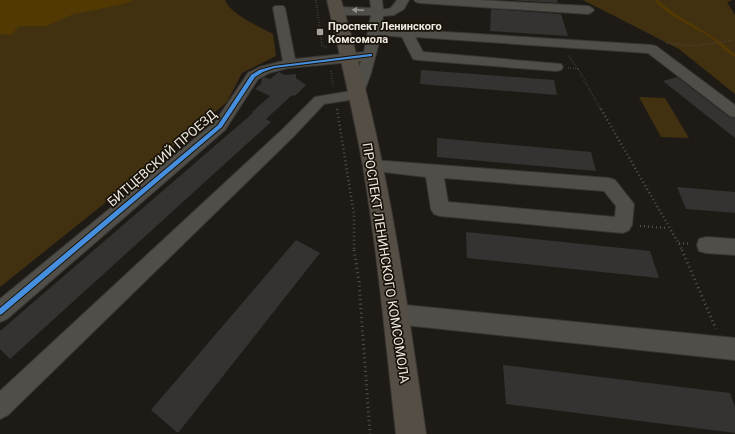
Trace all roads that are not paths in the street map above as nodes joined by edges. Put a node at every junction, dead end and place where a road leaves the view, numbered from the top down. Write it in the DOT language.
graph roads {
  1 [pos="403,0"];
  2 [pos="420,0"];
  3 [pos="336,6"];
  4 [pos="377,6"];
  5 [pos="279,8"];
  6 [pos="588,10"];
  7 [pos="374,31"];
  8 [pos="406,33"];
  9 [pos="370,55"];
  10 [pos="349,58"];
  11 [pos="290,65"];
  12 [pos="556,67"];
  13 [pos="357,95"];
  14 [pos="735,112"];
  15 [pos="373,166"];
  16 [pos="434,171"];
  17 [pos="706,245"];
  18 [pos="735,247"];
  19 [pos="0,312"];
  20 [pos="395,314"];
  21 [pos="730,348"];
  22 [pos="0,407"];
  23 [pos="411,434"];
  1 -- 4 [label="street"];
  2 -- 6 [label="street"];
  4 -- 3 [label="street, one-way"];
  3 -- 10 [label="main road, ПРОСПЕКТ ЛЕНИНСКОГО КОМСОМОЛА"];
  4 -- 7 [label="street"];
  5 -- 11 [label="street"];
  7 -- 8 [label="street"];
  7 -- 9 [label="street"];
  8 -- 12 [label="street"];
  8 -- 14 [label="street"];
  9 -- 10 [label="street, БИТЦЕВСКИЙ ПРОЕЗД"];
  9 -- 13 [label="street"];
  10 -- 11 [label="street, БИТЦЕВСКИЙ ПРОЕЗД"];
  10 -- 13 [label="main road, ПРОСПЕКТ ЛЕНИНСКОГО КОМСОМОЛА"];
  11 -- 19 [label="street, БИТЦЕВСКИЙ ПРОЕЗД"];
  13 -- 15 [label="main road, ПРОСПЕКТ ЛЕНИНСКОГО КОМСОМОЛА"];
  13 -- 22 [label="street"];
  15 -- 16 [label="street"];
  15 -- 20 [label="main road, ПРОСПЕКТ ЛЕНИНСКОГО КОМСОМОЛА"];
  16 -- 16 [label="street"];
  17 -- 18 [label="street"];
  20 -- 21 [label="street"];
  20 -- 23 [label="main road, ПРОСПЕКТ ЛЕНИНСКОГО КОМСОМОЛА"];
}
